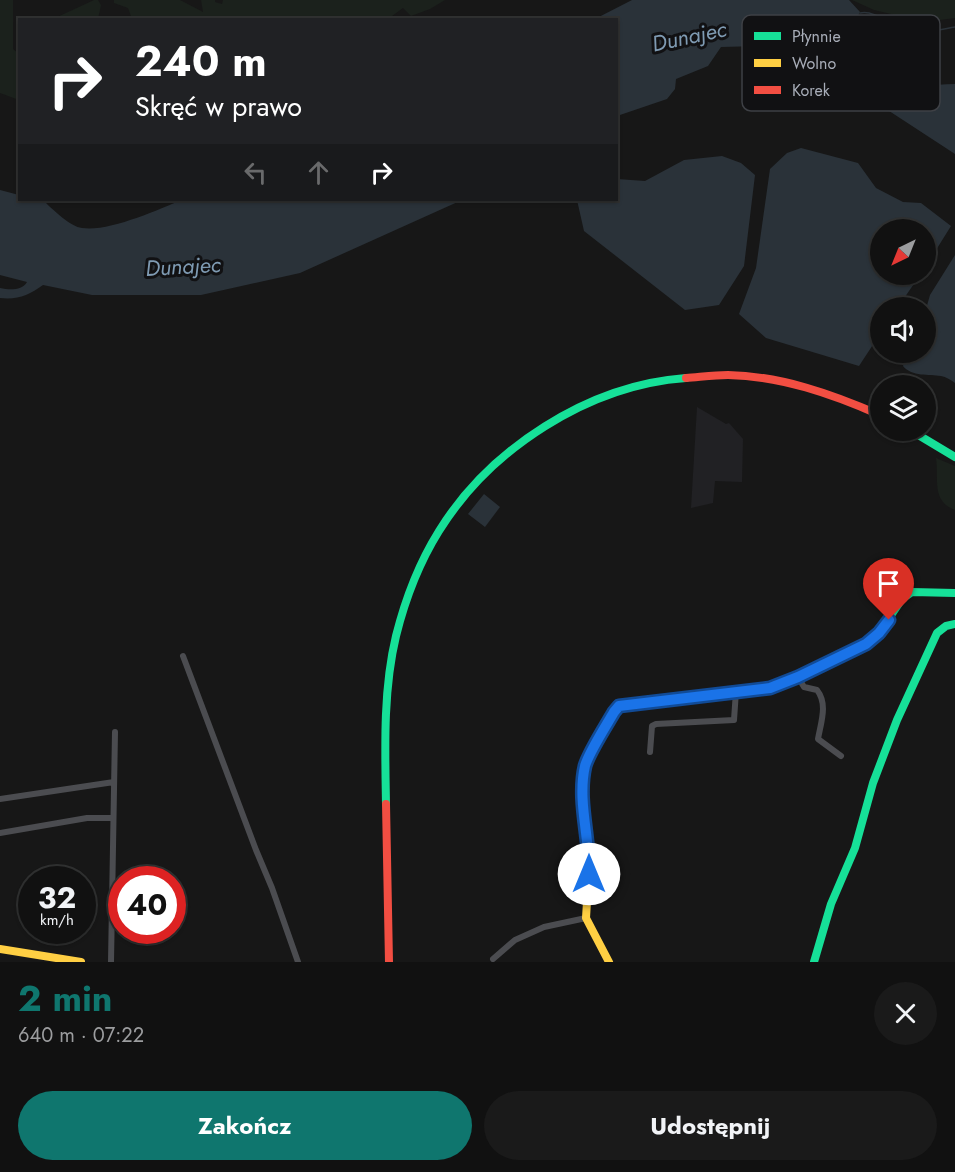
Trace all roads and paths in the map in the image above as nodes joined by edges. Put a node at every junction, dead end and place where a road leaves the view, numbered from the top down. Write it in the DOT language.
graph roads {
  1 [pos="870,412"];
  2 [pos="928,441"];
  3 [pos="955,457"];
  4 [pos="955,593"];
  5 [pos="955,624"];
  6 [pos="183,656"];
  7 [pos="798,677"];
  8 [pos="736,691"];
  9 [pos="115,732"];
  10 [pos="650,752"];
  11 [pos="841,756"];
  12 [pos="114,782"];
  13 [pos="0,799"];
  14 [pos="113,818"];
  15 [pos="0,833"];
  16 [pos="586,918"];
  17 [pos="0,949"];
  18 [pos="492,961"];
  19 [pos="81,962"];
  20 [pos="111,962"];
  21 [pos="298,962"];
  22 [pos="389,962"];
  23 [pos="609,962"];
  24 [pos="814,962"];
  1 -- 22 [label="street"];
  2 -- 3 [label="street"];
  4 -- 7 [label="street"];
  5 -- 24 [label="street"];
  6 -- 21 [label="street"];
  7 -- 8 [label="street"];
  7 -- 11 [label="street"];
  8 -- 10 [label="street"];
  8 -- 16 [label="street"];
  9 -- 12 [label="street"];
  12 -- 13 [label="street"];
  12 -- 14 [label="street"];
  14 -- 15 [label="street"];
  14 -- 20 [label="street"];
  16 -- 18 [label="street"];
  16 -- 23 [label="street"];
  17 -- 19 [label="street"];
}
